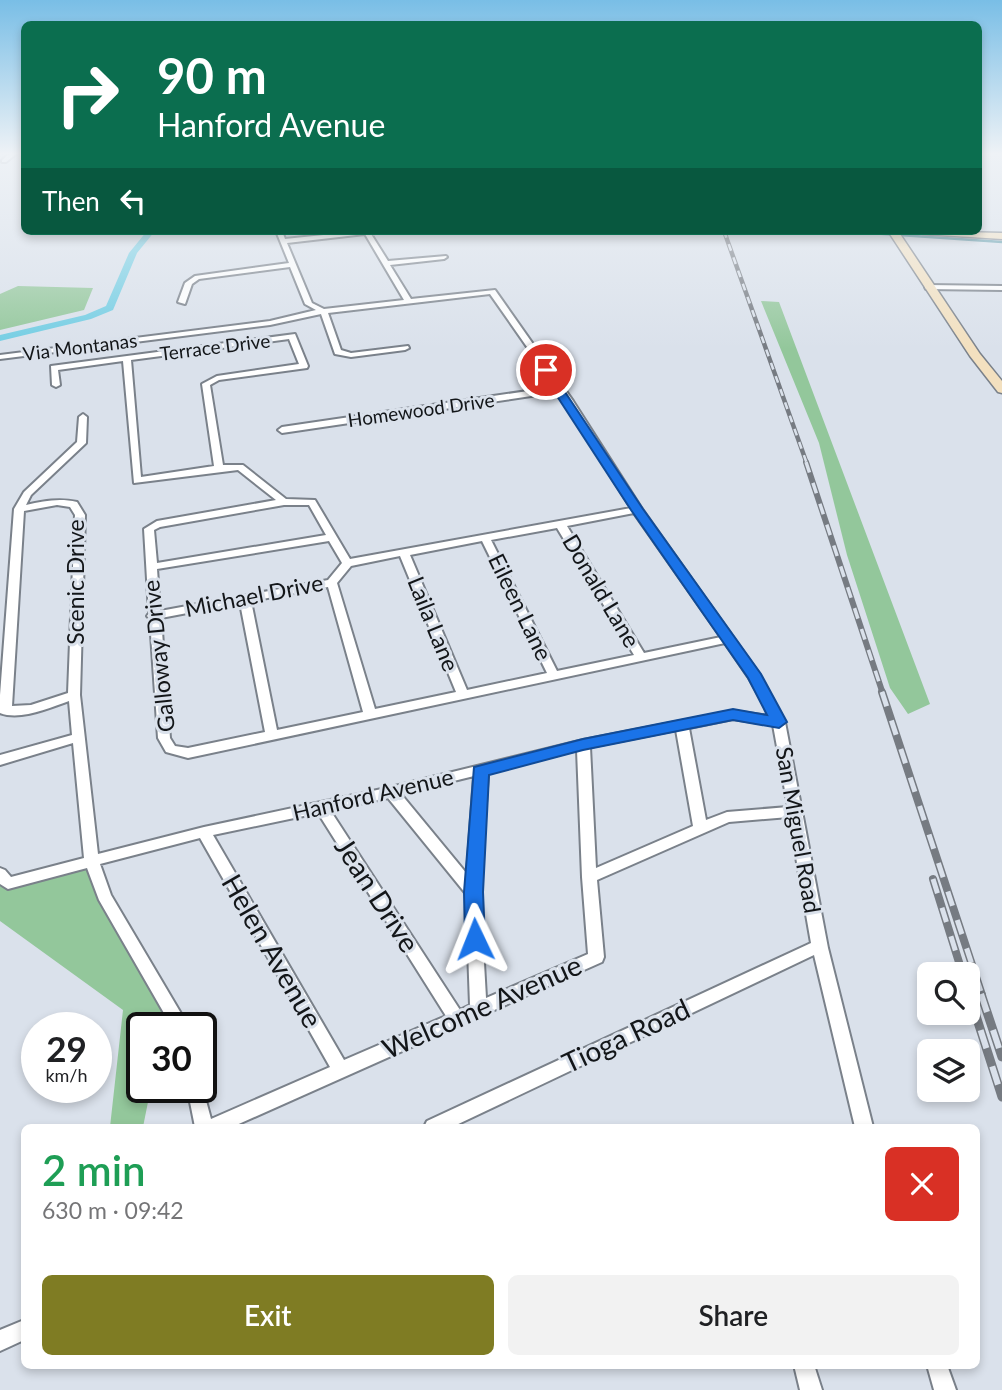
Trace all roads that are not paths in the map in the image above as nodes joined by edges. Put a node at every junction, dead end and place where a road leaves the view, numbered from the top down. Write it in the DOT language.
graph roads {
  1 [pos="281,235"];
  2 [pos="339,235"];
  3 [pos="368,235"];
  4 [pos="896,235"];
  5 [pos="982,235"];
  6 [pos="1002,236"];
  7 [pos="284,241"];
  8 [pos="444,257"];
  9 [pos="386,263"];
  10 [pos="292,265"];
  11 [pos="929,286"];
  12 [pos="1002,288"];
  13 [pos="182,302"];
  14 [pos="409,302"];
  15 [pos="324,311"];
  16 [pos="405,348"];
  17 [pos="0,355"];
  18 [pos="127,358"];
  19 [pos="56,385"];
  20 [pos="1002,389"];
  21 [pos="559,390"];
  22 [pos="83,417"];
  23 [pos="282,430"];
  24 [pos="219,468"];
  25 [pos="284,502"];
  26 [pos="19,509"];
  27 [pos="638,510"];
  28 [pos="561,525"];
  29 [pos="332,537"];
  30 [pos="486,539"];
  31 [pos="404,552"];
  32 [pos="347,563"];
  33 [pos="150,567"];
  34 [pos="332,583"];
  35 [pos="245,601"];
  36 [pos="153,616"];
  37 [pos="726,639"];
  38 [pos="641,657"];
  39 [pos="554,676"];
  40 [pos="74,695"];
  41 [pos="463,695"];
  42 [pos="370,713"];
  43 [pos="779,722"];
  44 [pos="682,726"];
  45 [pos="272,734"];
  46 [pos="79,737"];
  47 [pos="583,744"];
  48 [pos="0,760"];
  49 [pos="481,771"];
  50 [pos="391,792"];
  51 [pos="321,807"];
  52 [pos="795,811"];
  53 [pos="701,829"];
  54 [pos="204,832"];
  55 [pos="92,861"];
  56 [pos="0,874"];
  57 [pos="589,877"];
  58 [pos="473,892"];
  59 [pos="819,946"];
  60 [pos="478,1008"];
  61 [pos="172,1012"];
  62 [pos="456,1017"];
  63 [pos="341,1070"];
  64 [pos="199,1103"];
  65 [pos="203,1124"];
  66 [pos="219,1124"];
  67 [pos="439,1124"];
  68 [pos="863,1124"];
  69 [pos="21,1331"];
  70 [pos="0,1341"];
  71 [pos="805,1369"];
  72 [pos="938,1369"];
  73 [pos="811,1390"];
  74 [pos="945,1390"];
  1 -- 7 [label="street"];
  2 -- 7 [label="street"];
  3 -- 9 [label="street"];
  4 -- 11 [label="street"];
  5 -- 6 [label="street"];
  7 -- 10 [label="street"];
  8 -- 9 [label="street"];
  9 -- 14 [label="street"];
  10 -- 13 [label="street"];
  10 -- 15 [label="street"];
  11 -- 12 [label="street"];
  11 -- 20 [label="street"];
  14 -- 15 [label="street, San Miguel Road"];
  14 -- 21 [label="street, San Miguel Road"];
  15 -- 16 [label="street"];
  15 -- 17 [label="street, Via Montanas"];
  18 -- 19 [label="street"];
  18 -- 24 [label="street, Terrace Drive"];
  18 -- 24 [label="street, Terrace Drive"];
  21 -- 23 [label="street, Homewood Drive"];
  21 -- 27 [label="street, San Miguel Road"];
  22 -- 26 [label="street"];
  24 -- 25 [label="street, Terrace Drive"];
  25 -- 29 [label="street, Galloway Drive"];
  25 -- 33 [label="street, Galloway Drive"];
  26 -- 40 [label="street, Scenic Drive"];
  26 -- 40 [label="street"];
  27 -- 28 [label="street"];
  27 -- 37 [label="street, San Miguel Road"];
  28 -- 30 [label="street"];
  28 -- 38 [label="street, Donald Lane"];
  29 -- 32 [label="street, Galloway Drive"];
  29 -- 33 [label="street"];
  30 -- 31 [label="street"];
  30 -- 39 [label="street, Eileen Lane"];
  31 -- 32 [label="street"];
  31 -- 41 [label="street, Laila Lane"];
  32 -- 34 [label="street, Michael Drive"];
  33 -- 36 [label="street, Galloway Drive"];
  34 -- 35 [label="street, Michael Drive"];
  34 -- 42 [label="street"];
  35 -- 36 [label="street, Michael Drive"];
  35 -- 45 [label="street"];
  36 -- 45 [label="street, Galloway Drive"];
  37 -- 38 [label="street, Galloway Drive"];
  37 -- 43 [label="street, San Miguel Road"];
  38 -- 39 [label="street, Galloway Drive"];
  39 -- 41 [label="street, Galloway Drive"];
  40 -- 46 [label="street, Scenic Drive"];
  41 -- 42 [label="street, Galloway Drive"];
  42 -- 45 [label="street, Galloway Drive"];
  43 -- 44 [label="street, Hanford Avenue"];
  43 -- 52 [label="street, San Miguel Road"];
  44 -- 47 [label="street, Hanford Avenue"];
  44 -- 53 [label="street"];
  46 -- 48 [label="street"];
  46 -- 55 [label="street"];
  47 -- 49 [label="street, Hanford Avenue"];
  47 -- 57 [label="street"];
  49 -- 50 [label="street, Hanford Avenue"];
  49 -- 58 [label="street"];
  50 -- 51 [label="street, Hanford Avenue"];
  50 -- 58 [label="street"];
  51 -- 54 [label="street, Hanford Avenue"];
  51 -- 62 [label="street, Jean Drive"];
  52 -- 53 [label="street"];
  52 -- 59 [label="street, San Miguel Road"];
  53 -- 57 [label="street"];
  54 -- 55 [label="street, Hanford Avenue"];
  54 -- 63 [label="street, Helen Avenue"];
  55 -- 56 [label="street, Hanford Avenue"];
  55 -- 61 [label="street"];
  57 -- 60 [label="street, Welcome Avenue"];
  58 -- 60 [label="street"];
  59 -- 67 [label="street, Tioga Road"];
  59 -- 68 [label="street, San Miguel Road"];
  60 -- 62 [label="street, Welcome Avenue"];
  62 -- 63 [label="street, Welcome Avenue"];
  63 -- 66 [label="street, Welcome Avenue"];
  64 -- 65 [label="street"];
  69 -- 70 [label="street"];
  71 -- 73 [label="street"];
  72 -- 74 [label="street"];
}
